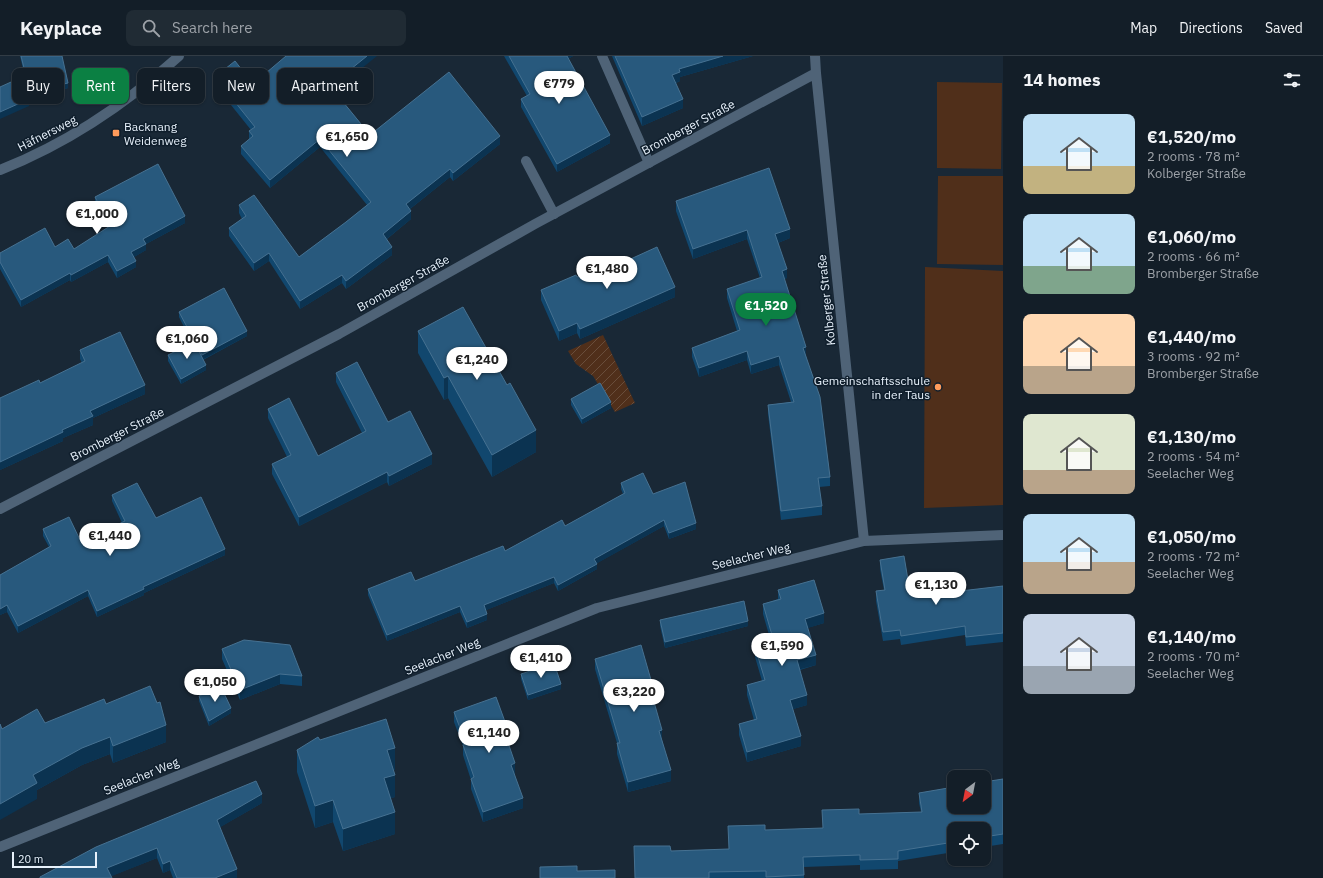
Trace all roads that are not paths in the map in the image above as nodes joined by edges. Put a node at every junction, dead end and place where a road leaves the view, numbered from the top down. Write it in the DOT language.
graph roads {
  1 [pos="179,56"];
  2 [pos="602,56"];
  3 [pos="815,56"];
  4 [pos="816,73"];
  5 [pos="526,161"];
  6 [pos="650,163"];
  7 [pos="0,170"];
  8 [pos="554,214"];
  9 [pos="0,509"];
  10 [pos="1003,535"];
  11 [pos="864,541"];
  12 [pos="0,847"];
  1 -- 7 [label="street, Häfnersweg"];
  2 -- 6 [label="street"];
  3 -- 4 [label="street, Kolberger Straße"];
  4 -- 6 [label="street, Bromberger Straße"];
  4 -- 11 [label="street, Kolberger Straße"];
  5 -- 8 [label="street"];
  6 -- 8 [label="street, Bromberger Straße"];
  8 -- 9 [label="street, Bromberger Straße"];
  10 -- 11 [label="street, Seelacher Weg"];
  11 -- 12 [label="street, Seelacher Weg"];
}
